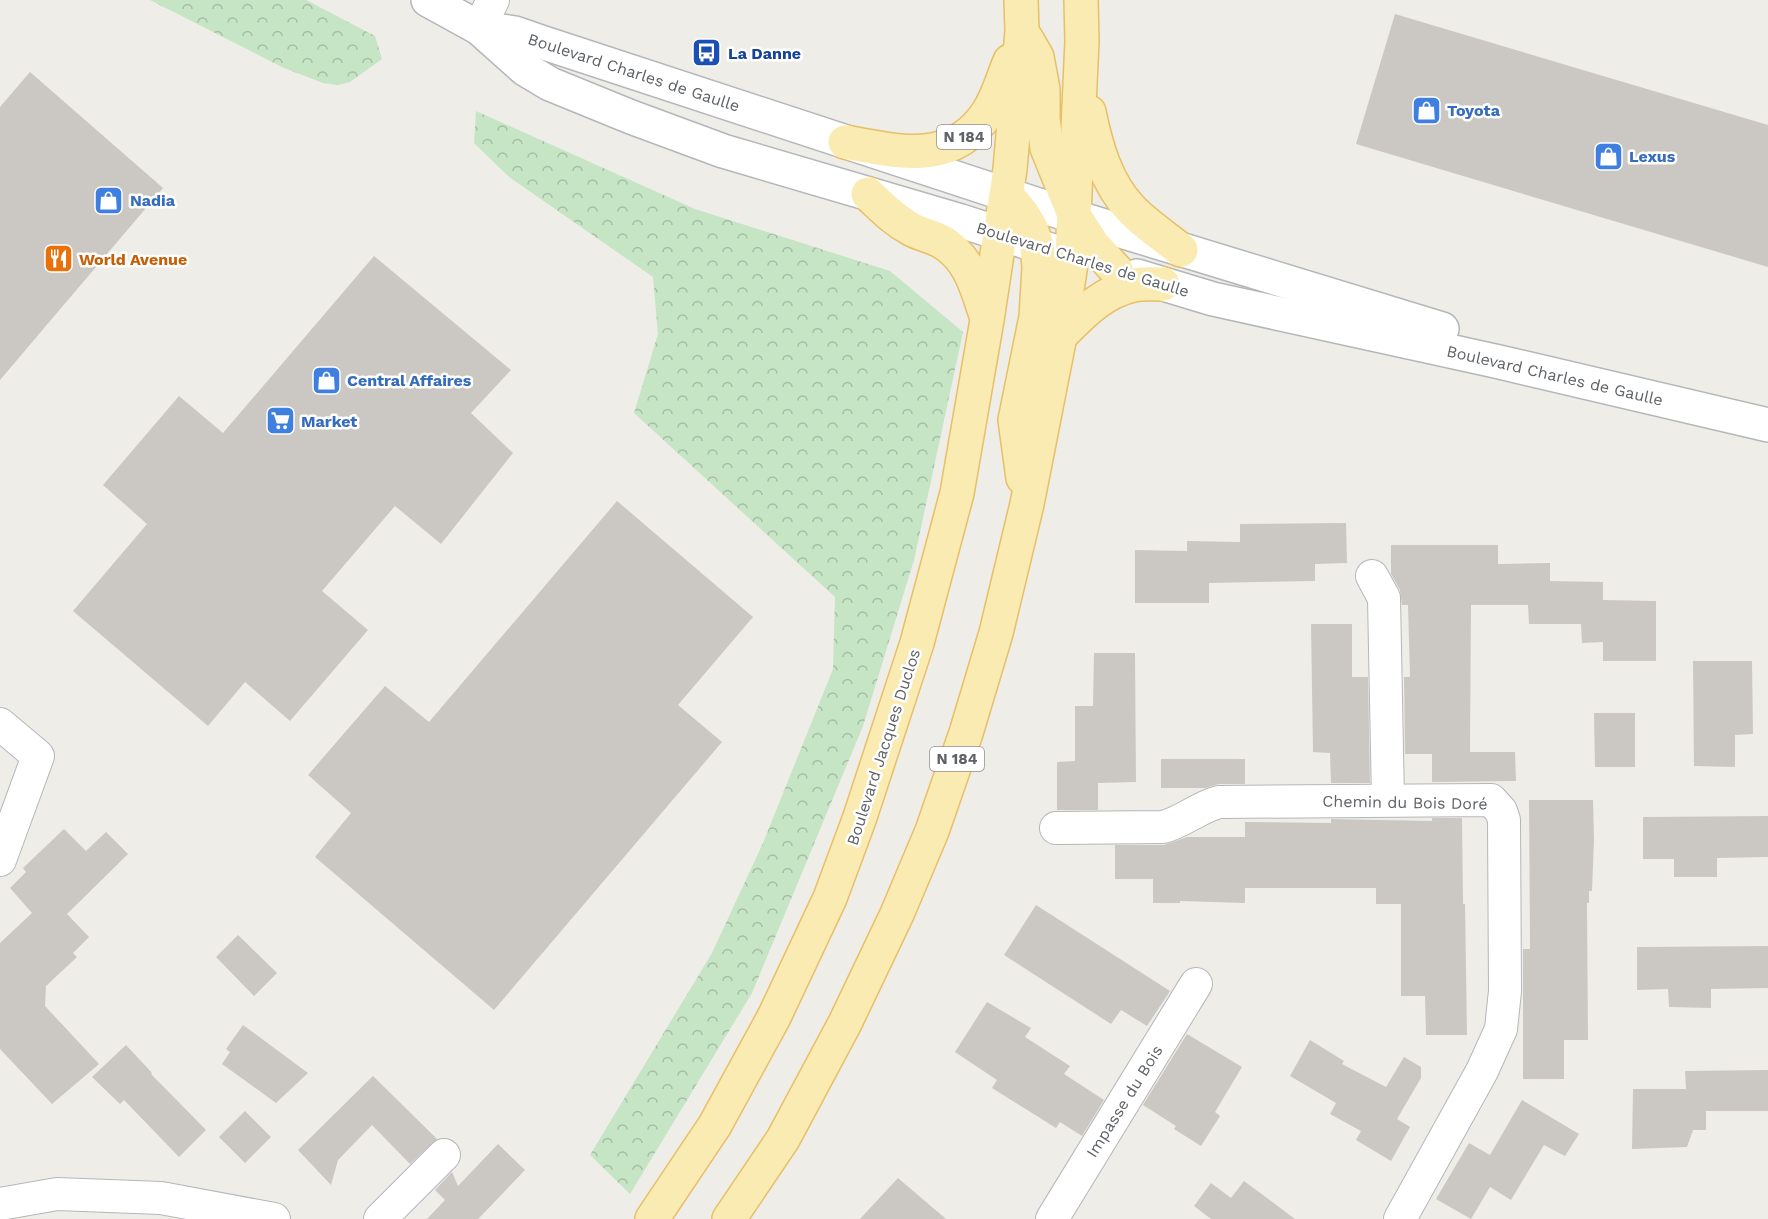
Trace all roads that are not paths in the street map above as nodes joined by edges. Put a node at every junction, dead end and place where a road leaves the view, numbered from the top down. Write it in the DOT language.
graph roads {
  1 [pos="428,0"];
  2 [pos="1081,0"];
  3 [pos="486,14"];
  4 [pos="1022,16"];
  5 [pos="1081,72"];
  6 [pos="845,142"];
  7 [pos="868,194"];
  8 [pos="1007,195"];
  9 [pos="1075,217"];
  10 [pos="1001,234"];
  11 [pos="1037,246"];
  12 [pos="1181,250"];
  13 [pos="1072,257"];
  14 [pos="1116,270"];
  15 [pos="1163,284"];
  16 [pos="987,320"];
  17 [pos="1060,336"];
  18 [pos="1717,412"];
  19 [pos="1768,425"];
  20 [pos="1027,504"];
  21 [pos="1372,576"];
  22 [pos="0,724"];
  23 [pos="1388,800"];
  24 [pos="1056,828"];
  25 [pos="0,860"];
  26 [pos="1196,984"];
  27 [pos="444,1155"];
  28 [pos="0,1204"];
  29 [pos="274,1219"];
  30 [pos="380,1219"];
  31 [pos="652,1219"];
  32 [pos="729,1219"];
  33 [pos="1052,1219"];
  34 [pos="1400,1219"];
  1 -- 3 [label="street, Boulevard Charles de Gaulle"];
  2 -- 5 [label="main road, N 184"];
  3 -- 6 [label="street, Boulevard Charles de Gaulle"];
  3 -- 7 [label="street, Boulevard Charles de Gaulle"];
  4 -- 6 [label="main road, N 184"];
  4 -- 8 [label="main road, N 184"];
  4 -- 9 [label="main road, N 184"];
  5 -- 9 [label="main road, N 184"];
  5 -- 12 [label="main road"];
  6 -- 8 [label="street, Boulevard Charles de Gaulle"];
  7 -- 10 [label="street, Boulevard Charles de Gaulle"];
  7 -- 16 [label="main road"];
  8 -- 9 [label="street, Boulevard Charles de Gaulle"];
  8 -- 10 [label="main road, N 184"];
  8 -- 11 [label="main road"];
  9 -- 12 [label="street, Boulevard Charles de Gaulle"];
  9 -- 13 [label="main road, N 184"];
  9 -- 14 [label="main road"];
  10 -- 11 [label="street, Boulevard Charles de Gaulle"];
  10 -- 16 [label="main road, Boulevard Jacques Duclos / N 184"];
  11 -- 13 [label="street, Boulevard Charles de Gaulle"];
  11 -- 20 [label="main road"];
  12 -- 18 [label="street, Boulevard Charles de Gaulle"];
  13 -- 14 [label="street, Boulevard Charles de Gaulle"];
  13 -- 17 [label="main road, N 184"];
  14 -- 15 [label="street, Boulevard Charles de Gaulle"];
  15 -- 17 [label="main road"];
  15 -- 18 [label="street, Boulevard Charles de Gaulle"];
  16 -- 31 [label="main road, Boulevard Jacques Duclos / N 184"];
  17 -- 20 [label="main road, N 184"];
  18 -- 19 [label="street, Boulevard Charles de Gaulle"];
  20 -- 32 [label="main road, N 184"];
  21 -- 23 [label="street"];
  22 -- 25 [label="street"];
  23 -- 24 [label="street, Chemin du Bois Doré"];
  23 -- 34 [label="street, Chemin du Bois Doré"];
  26 -- 33 [label="street, Impasse du Bois"];
  27 -- 30 [label="street"];
  28 -- 29 [label="street"];
}
